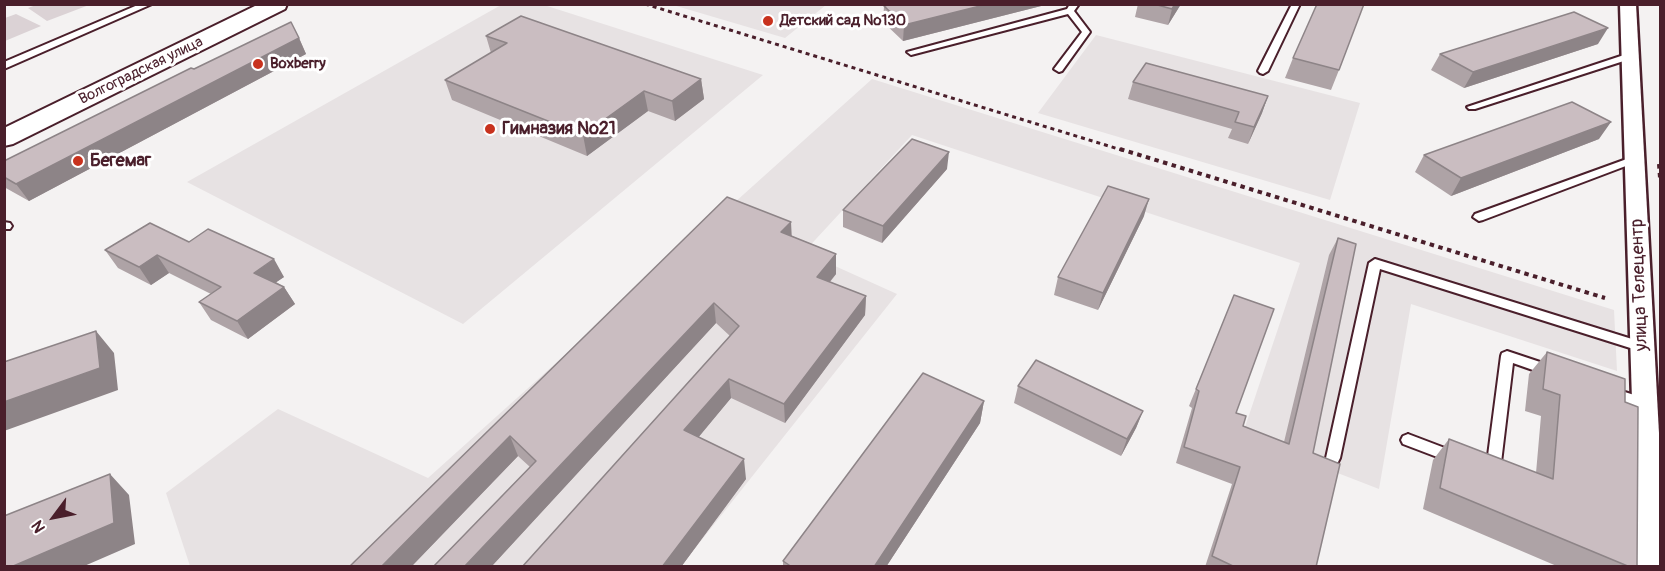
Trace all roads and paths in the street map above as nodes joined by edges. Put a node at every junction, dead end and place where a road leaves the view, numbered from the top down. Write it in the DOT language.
graph roads {
  1 [pos="148,4"];
  2 [pos="277,4"];
  3 [pos="645,4"];
  4 [pos="1296,4"];
  5 [pos="1628,4"];
  6 [pos="1072,8"];
  7 [pos="911,52"];
  8 [pos="1630,56"];
  9 [pos="4,66"];
  10 [pos="1059,69"];
  11 [pos="1263,71"];
  12 [pos="1472,107"];
  13 [pos="4,138"];
  14 [pos="1635,159"];
  15 [pos="1659,165"];
  16 [pos="1660,178"];
  17 [pos="1479,218"];
  18 [pos="1605,298"];
  19 [pos="1642,347"];
  20 [pos="1560,375"];
  21 [pos="1592,386"];
  22 [pos="1645,404"];
  23 [pos="1408,440"];
  24 [pos="1333,458"];
  25 [pos="1461,460"];
  26 [pos="1482,469"];
  27 [pos="1652,567"];
  1 -- 9 [label="lane"];
  2 -- 13 [label="main road, Волгоградская улица"];
  3 -- 18 [label="path"];
  4 -- 11 [label="lane"];
  5 -- 8 [label="street, улица Телецентр"];
  6 -- 7 [label="lane"];
  6 -- 10 [label="lane"];
  8 -- 12 [label="lane"];
  8 -- 14 [label="street, улица Телецентр"];
  14 -- 17 [label="lane"];
  14 -- 19 [label="street, улица Телецентр"];
  15 -- 16 [label="path"];
  19 -- 22 [label="street, улица Телецентр"];
  19 -- 24 [label="lane"];
  20 -- 26 [label="lane"];
  21 -- 22 [label="lane"];
  22 -- 27 [label="street, улица Телецентр"];
  23 -- 25 [label="lane"];
}
